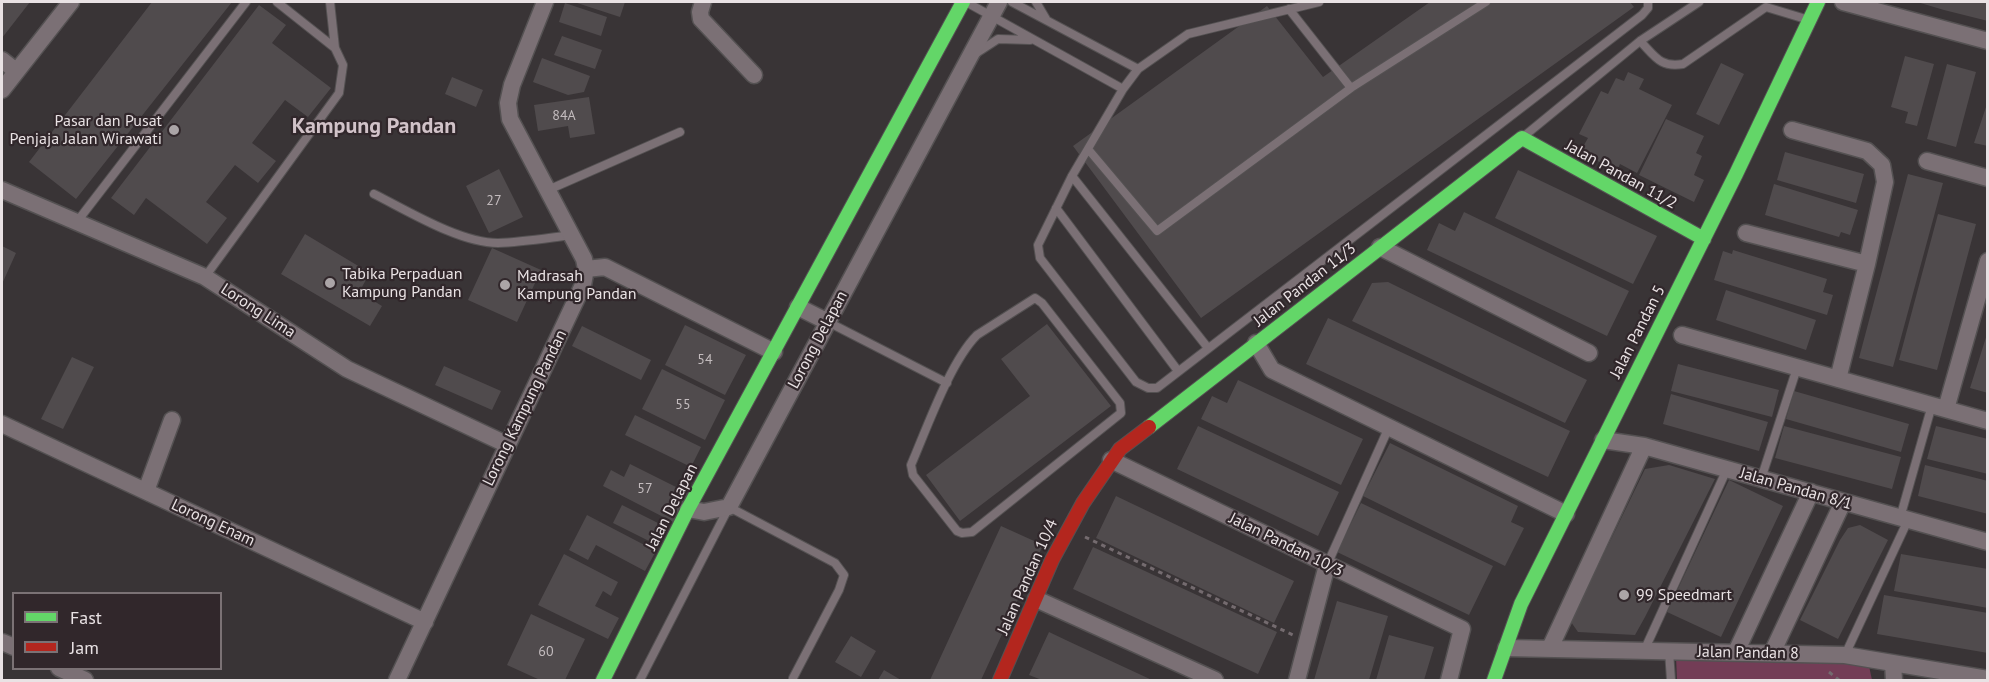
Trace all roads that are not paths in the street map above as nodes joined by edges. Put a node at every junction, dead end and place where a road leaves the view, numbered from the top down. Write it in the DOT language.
graph roads {
  1 [pos="71,2"];
  2 [pos="246,2"];
  3 [pos="277,2"];
  4 [pos="330,2"];
  5 [pos="545,2"];
  6 [pos="703,2"];
  7 [pos="964,2"];
  8 [pos="1012,2"];
  9 [pos="1036,2"];
  10 [pos="1319,2"];
  11 [pos="1486,2"];
  12 [pos="1648,2"];
  13 [pos="1699,2"];
  14 [pos="1818,2"];
  15 [pos="1849,2"];
  16 [pos="1764,4"];
  17 [pos="995,9"];
  18 [pos="1289,9"];
  19 [pos="1047,20"];
  20 [pos="1809,20"];
  21 [pos="1640,40"];
  22 [pos="1036,41"];
  23 [pos="1988,41"];
  24 [pos="335,48"];
  25 [pos="969,57"];
  26 [pos="2,60"];
  27 [pos="1138,69"];
  28 [pos="16,71"];
  29 [pos="754,75"];
  30 [pos="1352,88"];
  31 [pos="1123,89"];
  32 [pos="2,90"];
  33 [pos="1792,130"];
  34 [pos="680,132"];
  35 [pos="1522,138"];
  36 [pos="1088,149"];
  37 [pos="1927,161"];
  38 [pos="1072,176"];
  39 [pos="1988,178"];
  40 [pos="2,190"];
  41 [pos="548,190"];
  42 [pos="374,194"];
  43 [pos="1056,208"];
  44 [pos="76,223"];
  45 [pos="1746,233"];
  46 [pos="572,235"];
  47 [pos="1704,239"];
  48 [pos="1380,247"];
  49 [pos="1988,261"];
  50 [pos="1867,264"];
  51 [pos="586,269"];
  52 [pos="205,277"];
  53 [pos="798,307"];
  54 [pos="828,322"];
  55 [pos="1682,335"];
  56 [pos="1256,344"];
  57 [pos="1208,348"];
  58 [pos="774,352"];
  59 [pos="1589,353"];
  60 [pos="1797,368"];
  61 [pos="1178,371"];
  62 [pos="1838,379"];
  63 [pos="947,383"];
  64 [pos="1939,407"];
  65 [pos="172,420"];
  66 [pos="1988,421"];
  67 [pos="2,424"];
  68 [pos="1389,427"];
  69 [pos="1603,440"];
  70 [pos="508,445"];
  71 [pos="1644,446"];
  72 [pos="1111,460"];
  73 [pos="1727,469"];
  74 [pos="1761,479"];
  75 [pos="146,491"];
  76 [pos="1811,492"];
  77 [pos="1843,502"];
  78 [pos="729,507"];
  79 [pos="688,509"];
  80 [pos="1566,514"];
  81 [pos="1904,519"];
  82 [pos="1988,542"];
  83 [pos="1327,565"];
  84 [pos="1036,599"];
  85 [pos="425,622"];
  86 [pos="1506,648"];
  87 [pos="1550,648"];
  88 [pos="1644,651"];
  89 [pos="1669,651"];
  90 [pos="1736,652"];
  91 [pos="1772,653"];
  92 [pos="1845,655"];
  93 [pos="1893,663"];
  94 [pos="61,670"];
  95 [pos="793,678"];
  96 [pos="1988,679"];
  97 [pos="85,681"];
  98 [pos="397,681"];
  99 [pos="603,681"];
  100 [pos="640,681"];
  101 [pos="1000,681"];
  102 [pos="1215,681"];
  103 [pos="1297,681"];
  104 [pos="1449,681"];
  105 [pos="1494,681"];
  106 [pos="1671,681"];
  107 [pos="1894,681"];
  1 -- 28 [label="street"];
  2 -- 44 [label="lane"];
  3 -- 24 [label="lane"];
  4 -- 24 [label="lane"];
  5 -- 41 [label="street"];
  6 -- 29 [label="street"];
  7 -- 17 [label="lane"];
  7 -- 53 [label="street, Lorong Delapan"];
  8 -- 19 [label="lane"];
  9 -- 19 [label="lane"];
  10 -- 18 [label="lane"];
  11 -- 30 [label="lane"];
  12 -- 57 [label="lane"];
  13 -- 21 [label="lane"];
  14 -- 20 [label="street, Jalan Pandan 5"];
  15 -- 23 [label="street"];
  16 -- 20 [label="lane"];
  16 -- 21 [label="lane"];
  17 -- 22 [label="lane"];
  17 -- 25 [label="street, Lorong Delapan"];
  18 -- 27 [label="lane"];
  18 -- 30 [label="lane"];
  19 -- 27 [label="lane"];
  20 -- 47 [label="street, Jalan Pandan 5"];
  21 -- 35 [label="lane"];
  22 -- 25 [label="lane"];
  22 -- 31 [label="lane"];
  24 -- 52 [label="lane"];
  25 -- 54 [label="street, Lorong Delapan"];
  26 -- 28 [label="street"];
  27 -- 31 [label="lane"];
  28 -- 32 [label="street"];
  30 -- 36 [label="lane"];
  31 -- 36 [label="lane"];
  33 -- 50 [label="street"];
  34 -- 41 [label="lane"];
  35 -- 47 [label="street, Jalan Pandan 11/2"];
  35 -- 48 [label="street, Jalan Pandan 11/3"];
  36 -- 38 [label="lane"];
  37 -- 39 [label="street"];
  38 -- 43 [label="lane"];
  38 -- 57 [label="lane"];
  40 -- 44 [label="street, Lorong Lima"];
  41 -- 46 [label="street"];
  42 -- 46 [label="lane"];
  43 -- 61 [label="lane"];
  43 -- 61 [label="lane"];
  44 -- 52 [label="street, Lorong Lima"];
  45 -- 50 [label="street"];
  46 -- 51 [label="street"];
  47 -- 69 [label="street, Jalan Pandan 5"];
  48 -- 56 [label="street, Jalan Pandan 11/3"];
  48 -- 59 [label="street"];
  49 -- 64 [label="street"];
  50 -- 62 [label="street"];
  51 -- 58 [label="street"];
  51 -- 70 [label="street, Lorong Kampung Pandan"];
  52 -- 70 [label="street, Lorong Lima"];
  53 -- 54 [label="street"];
  53 -- 58 [label="street, Lorong Delapan"];
  54 -- 63 [label="lane"];
  54 -- 78 [label="street, Lorong Delapan"];
  55 -- 60 [label="street"];
  56 -- 68 [label="street"];
  56 -- 72 [label="street, Jalan Pandan 11/3"];
  57 -- 61 [label="lane"];
  58 -- 79 [label="street, Jalan Delapan"];
  60 -- 62 [label="street"];
  60 -- 74 [label="lane"];
  62 -- 64 [label="street"];
  63 -- 63 [label="lane"];
  64 -- 66 [label="street"];
  64 -- 81 [label="lane"];
  65 -- 75 [label="street"];
  67 -- 75 [label="street, Lorong Enam"];
  68 -- 80 [label="street"];
  68 -- 83 [label="lane"];
  69 -- 71 [label="street, Jalan Pandan 8/1"];
  69 -- 80 [label="street, Jalan Pandan 5"];
  70 -- 85 [label="street, Lorong Kampung Pandan"];
  71 -- 73 [label="street, Jalan Pandan 8/1"];
  71 -- 87 [label="street"];
  72 -- 83 [label="street, Jalan Pandan 10/3"];
  72 -- 84 [label="street, Jalan Pandan 10/4"];
  73 -- 74 [label="street, Jalan Pandan 8/1"];
  73 -- 88 [label="lane"];
  74 -- 76 [label="street, Jalan Pandan 8/1"];
  75 -- 85 [label="street, Lorong Enam"];
  76 -- 77 [label="street, Jalan Pandan 8/1"];
  76 -- 90 [label="street"];
  77 -- 81 [label="street, Jalan Pandan 8/1"];
  77 -- 91 [label="street"];
  78 -- 79 [label="street"];
  78 -- 95 [label="lane"];
  78 -- 100 [label="lane, Lorong Delapan"];
  79 -- 99 [label="street, Jalan Delapan"];
  80 -- 86 [label="street, Jalan Pandan 5"];
  81 -- 82 [label="street, Jalan Pandan 8/1"];
  81 -- 92 [label="lane"];
  83 -- 103 [label="street"];
  83 -- 104 [label="street, Jalan Pandan 10/3"];
  84 -- 101 [label="street, Jalan Pandan 10/4"];
  84 -- 102 [label="street"];
  85 -- 98 [label="street, Lorong Kampung Pandan"];
  86 -- 87 [label="street, Jalan Pandan 8"];
  86 -- 105 [label="street, Jalan Pandan 5"];
  87 -- 88 [label="street, Jalan Pandan 8"];
  88 -- 89 [label="street, Jalan Pandan 8"];
  89 -- 90 [label="street, Jalan Pandan 8"];
  89 -- 106 [label="lane"];
  90 -- 91 [label="street, Jalan Pandan 8"];
  91 -- 92 [label="street, Jalan Pandan 8"];
  92 -- 93 [label="street, Jalan Pandan 8"];
  93 -- 96 [label="street, Jalan Pandan 8"];
  93 -- 107 [label="street"];
  94 -- 97 [label="street"];
}
